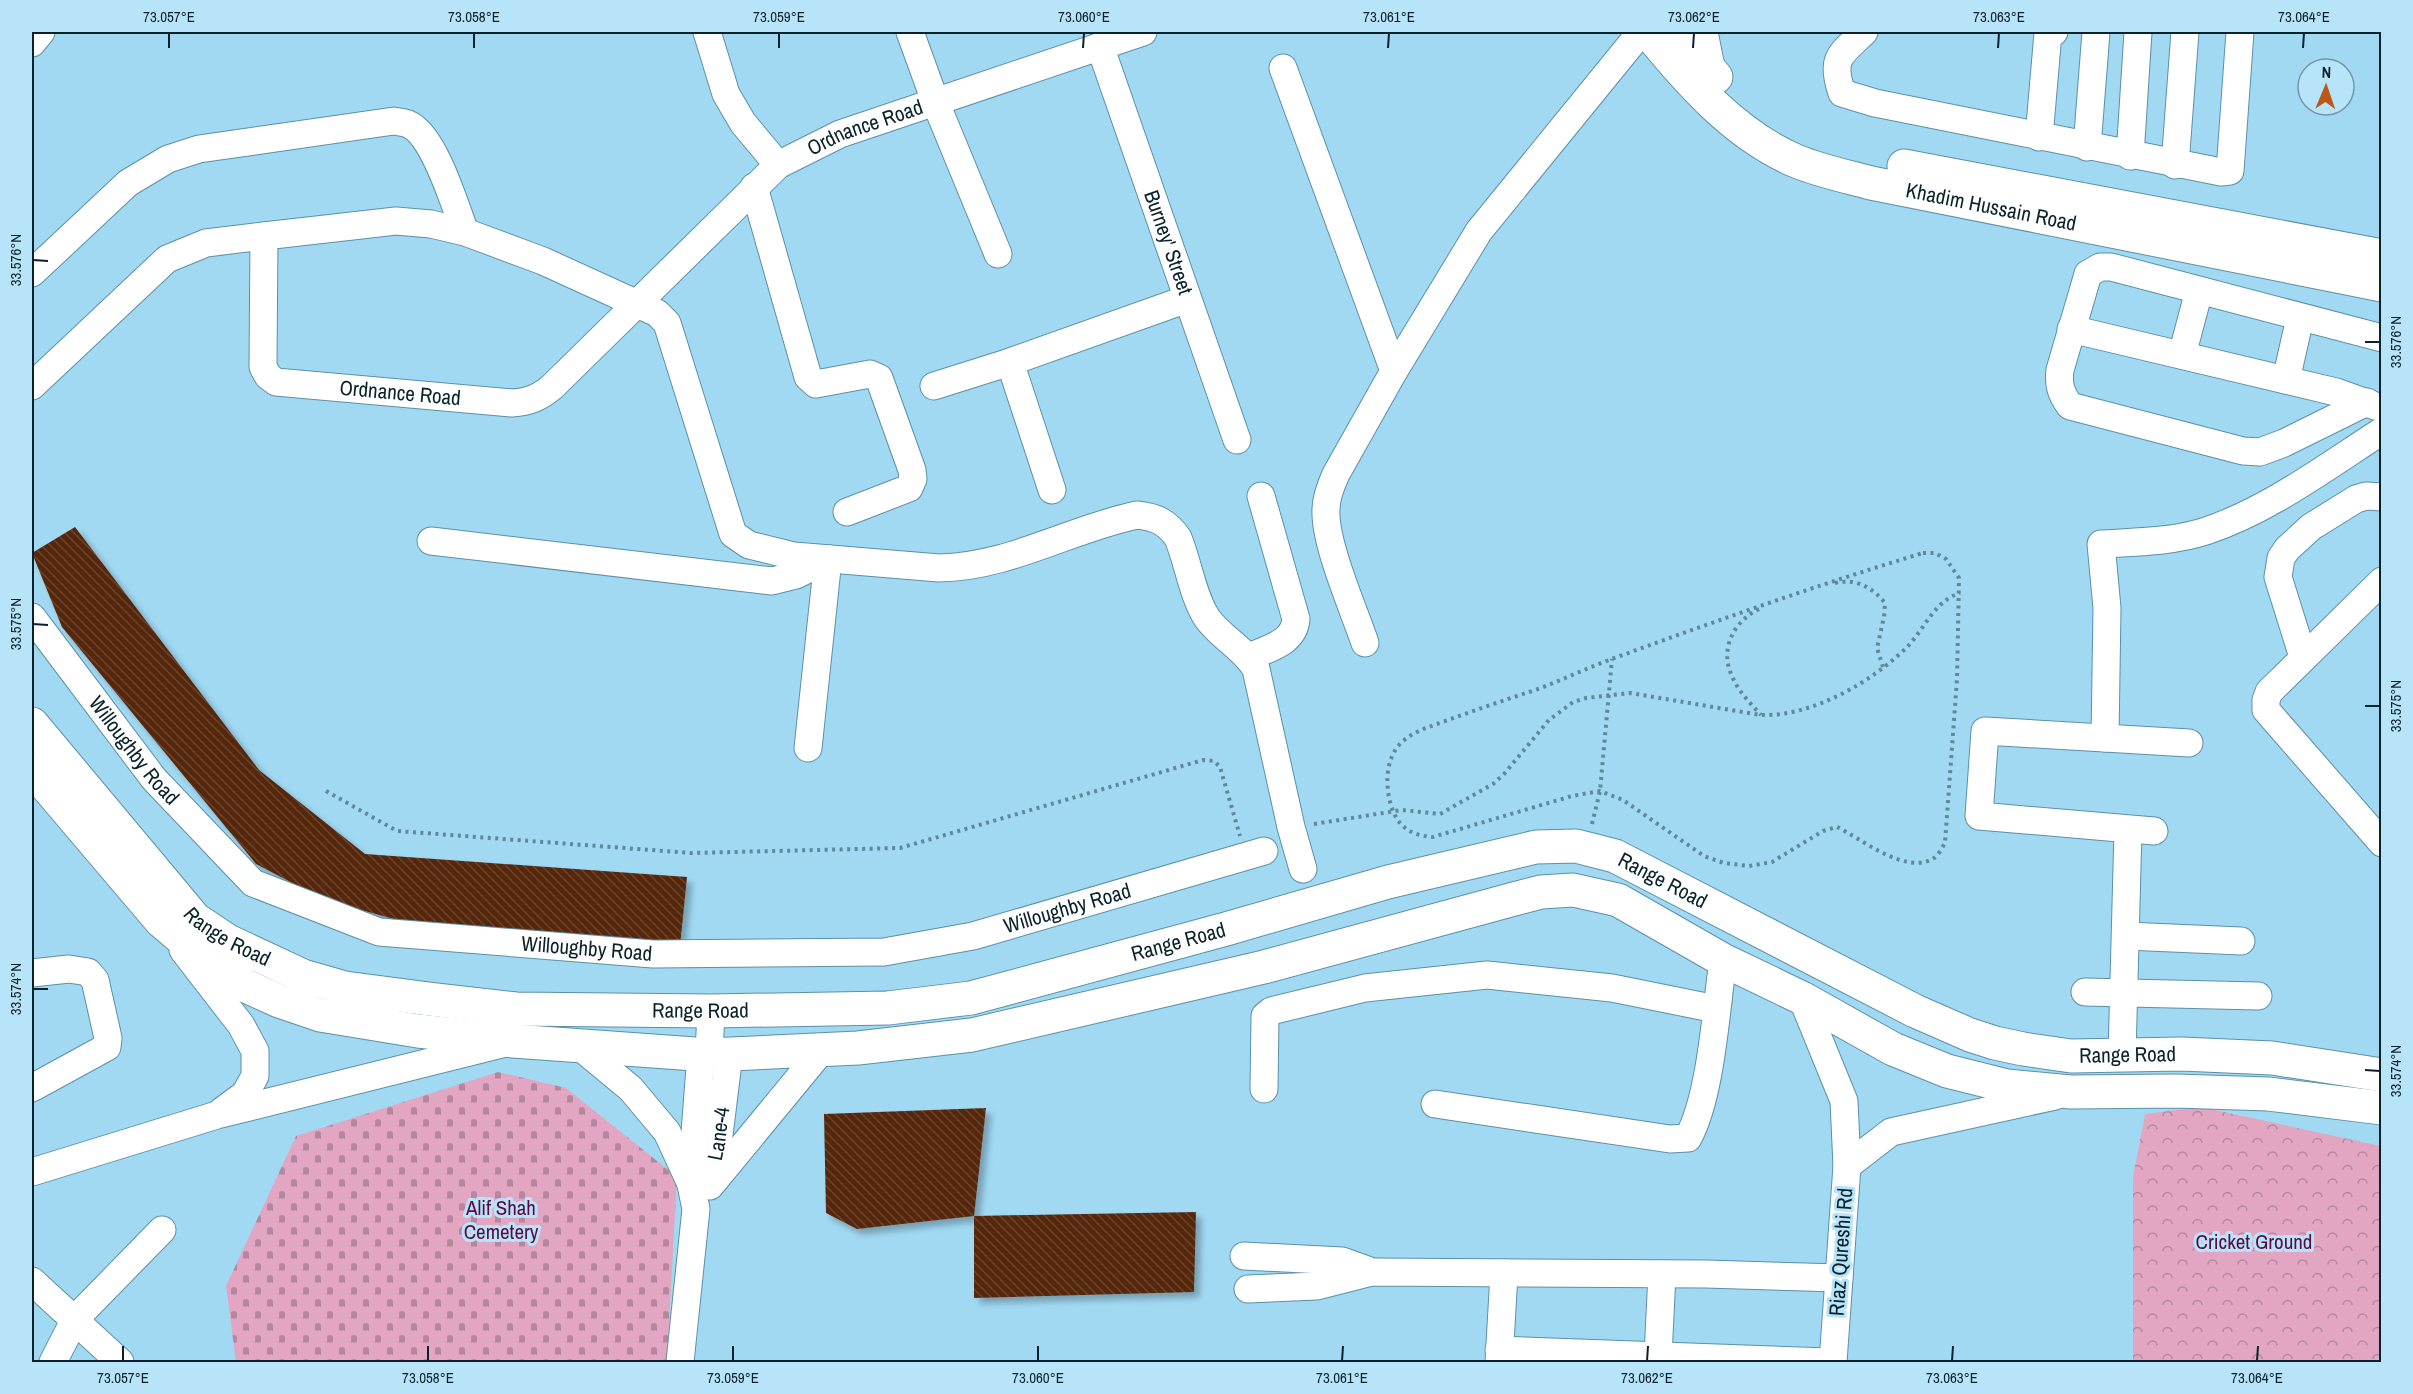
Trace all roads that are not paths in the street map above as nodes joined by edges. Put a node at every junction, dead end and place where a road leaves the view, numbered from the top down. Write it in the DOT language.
graph roads {
  1 [pos="41,32"];
  2 [pos="707,32"];
  3 [pos="910,32"];
  4 [pos="1143,32"];
  5 [pos="1641,32"];
  6 [pos="1648,32"];
  7 [pos="1679,32"];
  8 [pos="1704,32"];
  9 [pos="1864,32"];
  10 [pos="2054,32"];
  11 [pos="2096,32"];
  12 [pos="2138,32"];
  13 [pos="2185,32"];
  14 [pos="2240,32"];
  15 [pos="32,44"];
  16 [pos="1100,46"];
  17 [pos="1283,68"];
  18 [pos="1712,72"];
  19 [pos="935,100"];
  20 [pos="2039,137"];
  21 [pos="2087,147"];
  22 [pos="2130,156"];
  23 [pos="778,165"];
  24 [pos="2175,165"];
  25 [pos="754,188"];
  26 [pos="465,232"];
  27 [pos="264,236"];
  28 [pos="998,254"];
  29 [pos="2382,256"];
  30 [pos="32,273"];
  31 [pos="2382,285"];
  32 [pos="2199,291"];
  33 [pos="1187,299"];
  34 [pos="636,304"];
  35 [pos="2300,318"];
  36 [pos="2071,329"];
  37 [pos="2382,338"];
  38 [pos="2182,355"];
  39 [pos="1010,362"];
  40 [pos="1394,371"];
  41 [pos="2286,380"];
  42 [pos="32,386"];
  43 [pos="934,386"];
  44 [pos="2374,406"];
  45 [pos="2382,431"];
  46 [pos="1237,440"];
  47 [pos="1052,490"];
  48 [pos="2283,494"];
  49 [pos="1261,496"];
  50 [pos="2382,497"];
  51 [pos="847,512"];
  52 [pos="2311,527"];
  53 [pos="430,542"];
  54 [pos="828,559"];
  55 [pos="2382,581"];
  56 [pos="32,617"];
  57 [pos="1365,643"];
  58 [pos="1249,657"];
  59 [pos="2303,657"];
  60 [pos="32,724"];
  61 [pos="2105,738"];
  62 [pos="2189,743"];
  63 [pos="808,748"];
  64 [pos="32,769"];
  65 [pos="2382,843"];
  66 [pos="1255,854"];
  67 [pos="1303,869"];
  68 [pos="161,921"];
  69 [pos="2126,936"];
  70 [pos="2241,940"];
  71 [pos="1723,960"];
  72 [pos="32,973"];
  73 [pos="2085,992"];
  74 [pos="2124,992"];
  75 [pos="2258,996"];
  76 [pos="1802,998"];
  77 [pos="1716,1009"];
  78 [pos="711,1011"];
  79 [pos="513,1041"];
  80 [pos="578,1045"];
  81 [pos="822,1050"];
  82 [pos="713,1054"];
  83 [pos="2122,1055"];
  84 [pos="2382,1075"];
  85 [pos="32,1088"];
  86 [pos="1264,1089"];
  87 [pos="2071,1092"];
  88 [pos="1435,1104"];
  89 [pos="2382,1108"];
  90 [pos="217,1115"];
  91 [pos="1847,1166"];
  92 [pos="32,1172"];
  93 [pos="699,1193"];
  94 [pos="162,1230"];
  95 [pos="1244,1256"];
  96 [pos="1372,1272"];
  97 [pos="1504,1273"];
  98 [pos="1662,1274"];
  99 [pos="1839,1278"];
  100 [pos="32,1281"];
  101 [pos="1248,1289"];
  102 [pos="75,1319"];
  103 [pos="1499,1356"];
  104 [pos="1658,1356"];
  105 [pos="1575,1358"];
  106 [pos="53,1362"];
  107 [pos="120,1362"];
  108 [pos="680,1362"];
  109 [pos="1831,1362"];
  1 -- 15 [label="street"];
  2 -- 23 [label="street"];
  3 -- 19 [label="street"];
  4 -- 16 [label="street, Ordnance Road"];
  5 -- 40 [label="street"];
  6 -- 31 [label="main road, Khadim Hussain Road"];
  7 -- 18 [label="main road, Khadim Hussain Road"];
  8 -- 18 [label="street"];
  9 -- 20 [label="street"];
  10 -- 20 [label="street"];
  11 -- 21 [label="street"];
  12 -- 22 [label="street"];
  13 -- 24 [label="street"];
  14 -- 24 [label="street"];
  16 -- 19 [label="street, Ordnance Road"];
  16 -- 33 [label="street, Burney' Street"];
  17 -- 40 [label="street"];
  18 -- 29 [label="main road, Khadim Hussain Road"];
  19 -- 23 [label="street, Ordnance Road"];
  19 -- 28 [label="street"];
  20 -- 21 [label="street"];
  21 -- 22 [label="street"];
  22 -- 24 [label="street"];
  23 -- 25 [label="street, Ordnance Road"];
  25 -- 34 [label="street, Ordnance Road"];
  25 -- 51 [label="street"];
  26 -- 27 [label="street"];
  26 -- 30 [label="street"];
  26 -- 34 [label="street"];
  27 -- 34 [label="street, Ordnance Road"];
  27 -- 42 [label="street"];
  32 -- 35 [label="street"];
  32 -- 36 [label="street"];
  32 -- 38 [label="street"];
  33 -- 39 [label="street"];
  33 -- 46 [label="street, Burney' Street"];
  34 -- 54 [label="street"];
  35 -- 37 [label="street"];
  35 -- 41 [label="street"];
  36 -- 38 [label="street"];
  36 -- 44 [label="street"];
  38 -- 41 [label="street"];
  39 -- 43 [label="street"];
  39 -- 47 [label="street"];
  40 -- 57 [label="street"];
  41 -- 44 [label="street"];
  45 -- 48 [label="street"];
  48 -- 52 [label="street"];
  48 -- 61 [label="street"];
  49 -- 58 [label="street"];
  50 -- 52 [label="street"];
  52 -- 59 [label="street"];
  53 -- 54 [label="street"];
  54 -- 58 [label="street"];
  54 -- 63 [label="street"];
  55 -- 59 [label="street"];
  56 -- 66 [label="street, Willoughby Road"];
  58 -- 67 [label="street"];
  59 -- 65 [label="street"];
  60 -- 78 [label="main road, Range Road"];
  61 -- 62 [label="street"];
  61 -- 69 [label="street"];
  64 -- 68 [label="main road"];
  68 -- 79 [label="main road"];
  68 -- 90 [label="street"];
  69 -- 70 [label="street"];
  69 -- 74 [label="street"];
  71 -- 76 [label="main road"];
  71 -- 77 [label="street"];
  71 -- 81 [label="main road"];
  72 -- 85 [label="street"];
  73 -- 74 [label="street"];
  74 -- 75 [label="street"];
  74 -- 83 [label="street"];
  76 -- 87 [label="main road"];
  76 -- 91 [label="street"];
  77 -- 86 [label="street"];
  77 -- 88 [label="street"];
  78 -- 82 [label="street, Lane-4"];
  78 -- 83 [label="main road, Range Road"];
  79 -- 80 [label="main road"];
  79 -- 90 [label="street"];
  80 -- 82 [label="main road"];
  80 -- 93 [label="street"];
  81 -- 82 [label="main road"];
  81 -- 93 [label="street"];
  82 -- 93 [label="street, Lane-4"];
  83 -- 84 [label="main road, Range Road"];
  87 -- 89 [label="main road"];
  87 -- 91 [label="street, Riaz Qureshi Rd"];
  90 -- 92 [label="street"];
  91 -- 99 [label="street, Riaz Qureshi Rd"];
  93 -- 108 [label="street, Lane-4"];
  94 -- 102 [label="street"];
  95 -- 96 [label="street"];
  96 -- 97 [label="street"];
  96 -- 101 [label="street"];
  97 -- 98 [label="street"];
  97 -- 103 [label="street"];
  98 -- 99 [label="street"];
  98 -- 104 [label="street"];
  99 -- 109 [label="street, Riaz Qureshi Rd"];
  100 -- 102 [label="street"];
  102 -- 106 [label="street"];
  102 -- 107 [label="street"];
  103 -- 105 [label="street"];
  104 -- 105 [label="street"];
  104 -- 109 [label="street"];
}
